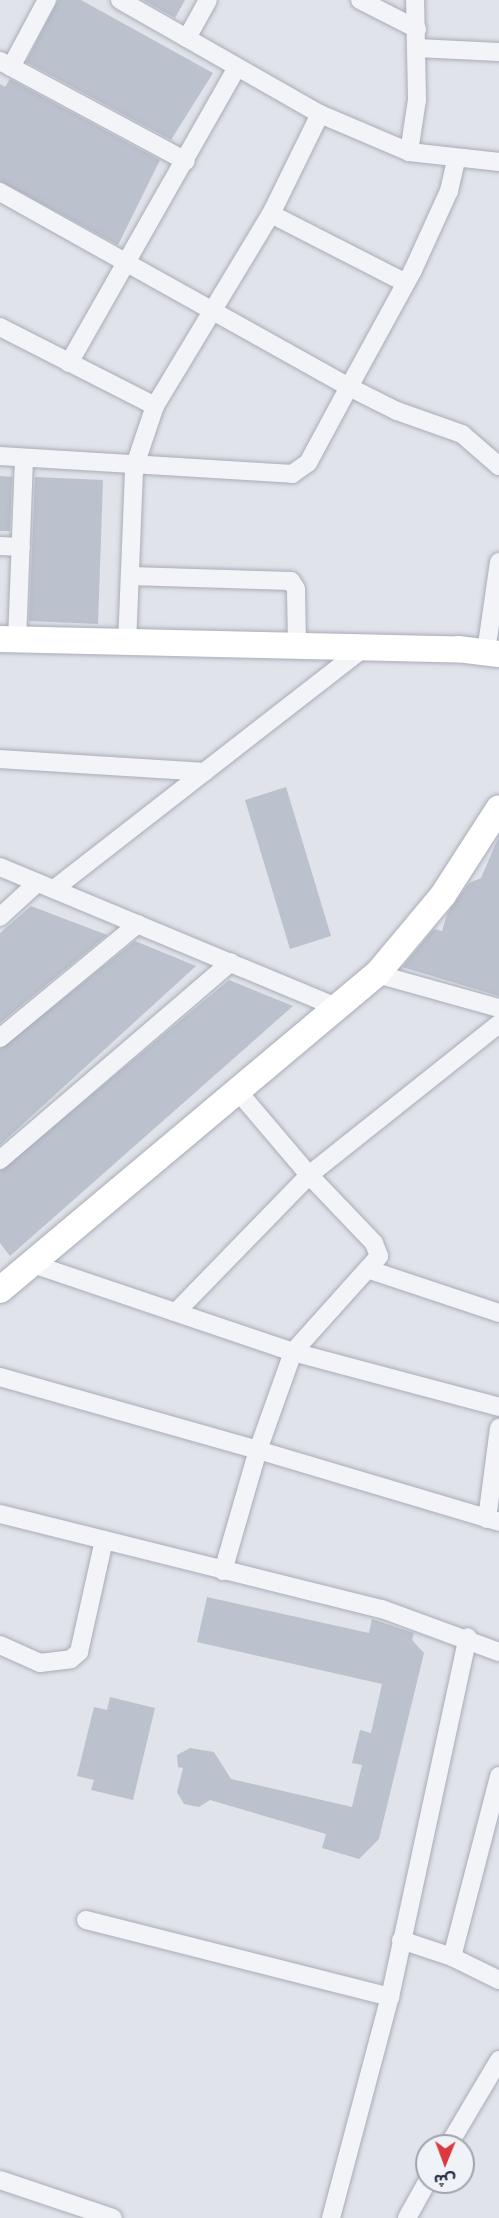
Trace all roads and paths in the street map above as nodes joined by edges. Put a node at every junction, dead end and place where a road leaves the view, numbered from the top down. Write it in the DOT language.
graph roads {
  1 [pos="47,0"];
  2 [pos="120,0"];
  3 [pos="208,0"];
  4 [pos="360,0"];
  5 [pos="415,0"];
  6 [pos="417,29"];
  7 [pos="187,38"];
  8 [pos="417,48"];
  9 [pos="499,52"];
  10 [pos="5,64"];
  11 [pos="236,69"];
  12 [pos="320,114"];
  13 [pos="409,152"];
  14 [pos="456,160"];
  15 [pos="186,162"];
  16 [pos="499,162"];
  17 [pos="0,192"];
  18 [pos="271,214"];
  19 [pos="126,260"];
  20 [pos="404,282"];
  21 [pos="214,307"];
  22 [pos="0,327"];
  23 [pos="69,363"];
  24 [pos="349,387"];
  25 [pos="155,406"];
  26 [pos="0,456"];
  27 [pos="24,458"];
  28 [pos="499,466"];
  29 [pos="134,468"];
  30 [pos="0,546"];
  31 [pos="21,547"];
  32 [pos="499,562"];
  33 [pos="130,576"];
  34 [pos="9,640"];
  35 [pos="127,645"];
  36 [pos="297,648"];
  37 [pos="361,650"];
  38 [pos="493,653"];
  39 [pos="0,759"];
  40 [pos="205,771"];
  41 [pos="499,808"];
  42 [pos="0,867"];
  43 [pos="46,886"];
  44 [pos="0,917"];
  45 [pos="138,924"];
  46 [pos="231,962"];
  47 [pos="377,974"];
  48 [pos="334,1006"];
  49 [pos="499,1008"];
  50 [pos="499,1024"];
  51 [pos="0,1038"];
  52 [pos="236,1089"];
  53 [pos="0,1160"];
  54 [pos="309,1175"];
  55 [pos="30,1263"];
  56 [pos="370,1270"];
  57 [pos="3,1280"];
  58 [pos="176,1312"];
  59 [pos="499,1312"];
  60 [pos="293,1352"];
  61 [pos="0,1377"];
  62 [pos="499,1407"];
  63 [pos="499,1428"];
  64 [pos="258,1450"];
  65 [pos="0,1514"];
  66 [pos="493,1521"];
  67 [pos="104,1540"];
  68 [pos="223,1571"];
  69 [pos="468,1637"];
  70 [pos="0,1645"];
  71 [pos="499,1652"];
  72 [pos="499,1776"];
  73 [pos="86,1920"];
  74 [pos="401,1940"];
  75 [pos="452,1957"];
  76 [pos="499,1980"];
  77 [pos="390,1997"];
  78 [pos="499,2060"];
  79 [pos="455,2134"];
  80 [pos="0,2180"];
  81 [pos="421,2194"];
  82 [pos="92,2215"];
  83 [pos="113,2218"];
  84 [pos="332,2218"];
  85 [pos="407,2218"];
  1 -- 10 [label="street"];
  2 -- 7 [label="street"];
  3 -- 7 [label="street"];
  4 -- 6 [label="street"];
  5 -- 6 [label="street"];
  6 -- 8 [label="street"];
  7 -- 11 [label="street"];
  8 -- 9 [label="street"];
  8 -- 13 [label="street"];
  10 -- 15 [label="street"];
  11 -- 12 [label="street"];
  11 -- 15 [label="street"];
  12 -- 13 [label="street"];
  12 -- 18 [label="street"];
  13 -- 14 [label="street"];
  14 -- 16 [label="street"];
  14 -- 20 [label="street"];
  15 -- 19 [label="street"];
  17 -- 19 [label="street"];
  18 -- 20 [label="street"];
  18 -- 21 [label="street"];
  19 -- 21 [label="street"];
  19 -- 23 [label="street"];
  20 -- 24 [label="street"];
  21 -- 24 [label="street"];
  21 -- 25 [label="street"];
  22 -- 23 [label="street"];
  23 -- 25 [label="street"];
  24 -- 28 [label="street"];
  24 -- 29 [label="street"];
  25 -- 29 [label="street"];
  26 -- 27 [label="street"];
  27 -- 29 [label="street"];
  27 -- 31 [label="street"];
  29 -- 33 [label="street"];
  30 -- 31 [label="street"];
  31 -- 34 [label="street"];
  32 -- 38 [label="street"];
  33 -- 35 [label="street"];
  33 -- 36 [label="street"];
  34 -- 35 [label="street"];
  35 -- 36 [label="street"];
  36 -- 37 [label="street"];
  37 -- 38 [label="street"];
  37 -- 40 [label="street"];
  39 -- 40 [label="street"];
  40 -- 43 [label="street"];
  41 -- 47 [label="street"];
  42 -- 43 [label="street"];
  43 -- 44 [label="street"];
  43 -- 45 [label="street"];
  45 -- 46 [label="street"];
  45 -- 51 [label="street"];
  46 -- 48 [label="street"];
  46 -- 53 [label="street"];
  47 -- 48 [label="street"];
  47 -- 49 [label="street"];
  48 -- 52 [label="street"];
  50 -- 54 [label="street"];
  52 -- 54 [label="street"];
  52 -- 55 [label="street"];
  54 -- 56 [label="street"];
  54 -- 58 [label="street"];
  55 -- 57 [label="street"];
  55 -- 58 [label="street"];
  56 -- 59 [label="street"];
  56 -- 60 [label="street"];
  58 -- 60 [label="street"];
  60 -- 62 [label="street"];
  60 -- 64 [label="street"];
  61 -- 64 [label="street"];
  63 -- 66 [label="street"];
  64 -- 66 [label="street"];
  64 -- 68 [label="street"];
  65 -- 67 [label="street"];
  67 -- 68 [label="street"];
  67 -- 70 [label="street"];
  68 -- 69 [label="street"];
  69 -- 71 [label="street"];
  69 -- 74 [label="street"];
  72 -- 75 [label="street"];
  73 -- 77 [label="street"];
  74 -- 75 [label="street"];
  74 -- 77 [label="street"];
  75 -- 76 [label="street"];
  77 -- 84 [label="street"];
  78 -- 79 [label="street"];
  80 -- 82 [label="street"];
  81 -- 85 [label="street"];
  82 -- 83 [label="street"];
}
